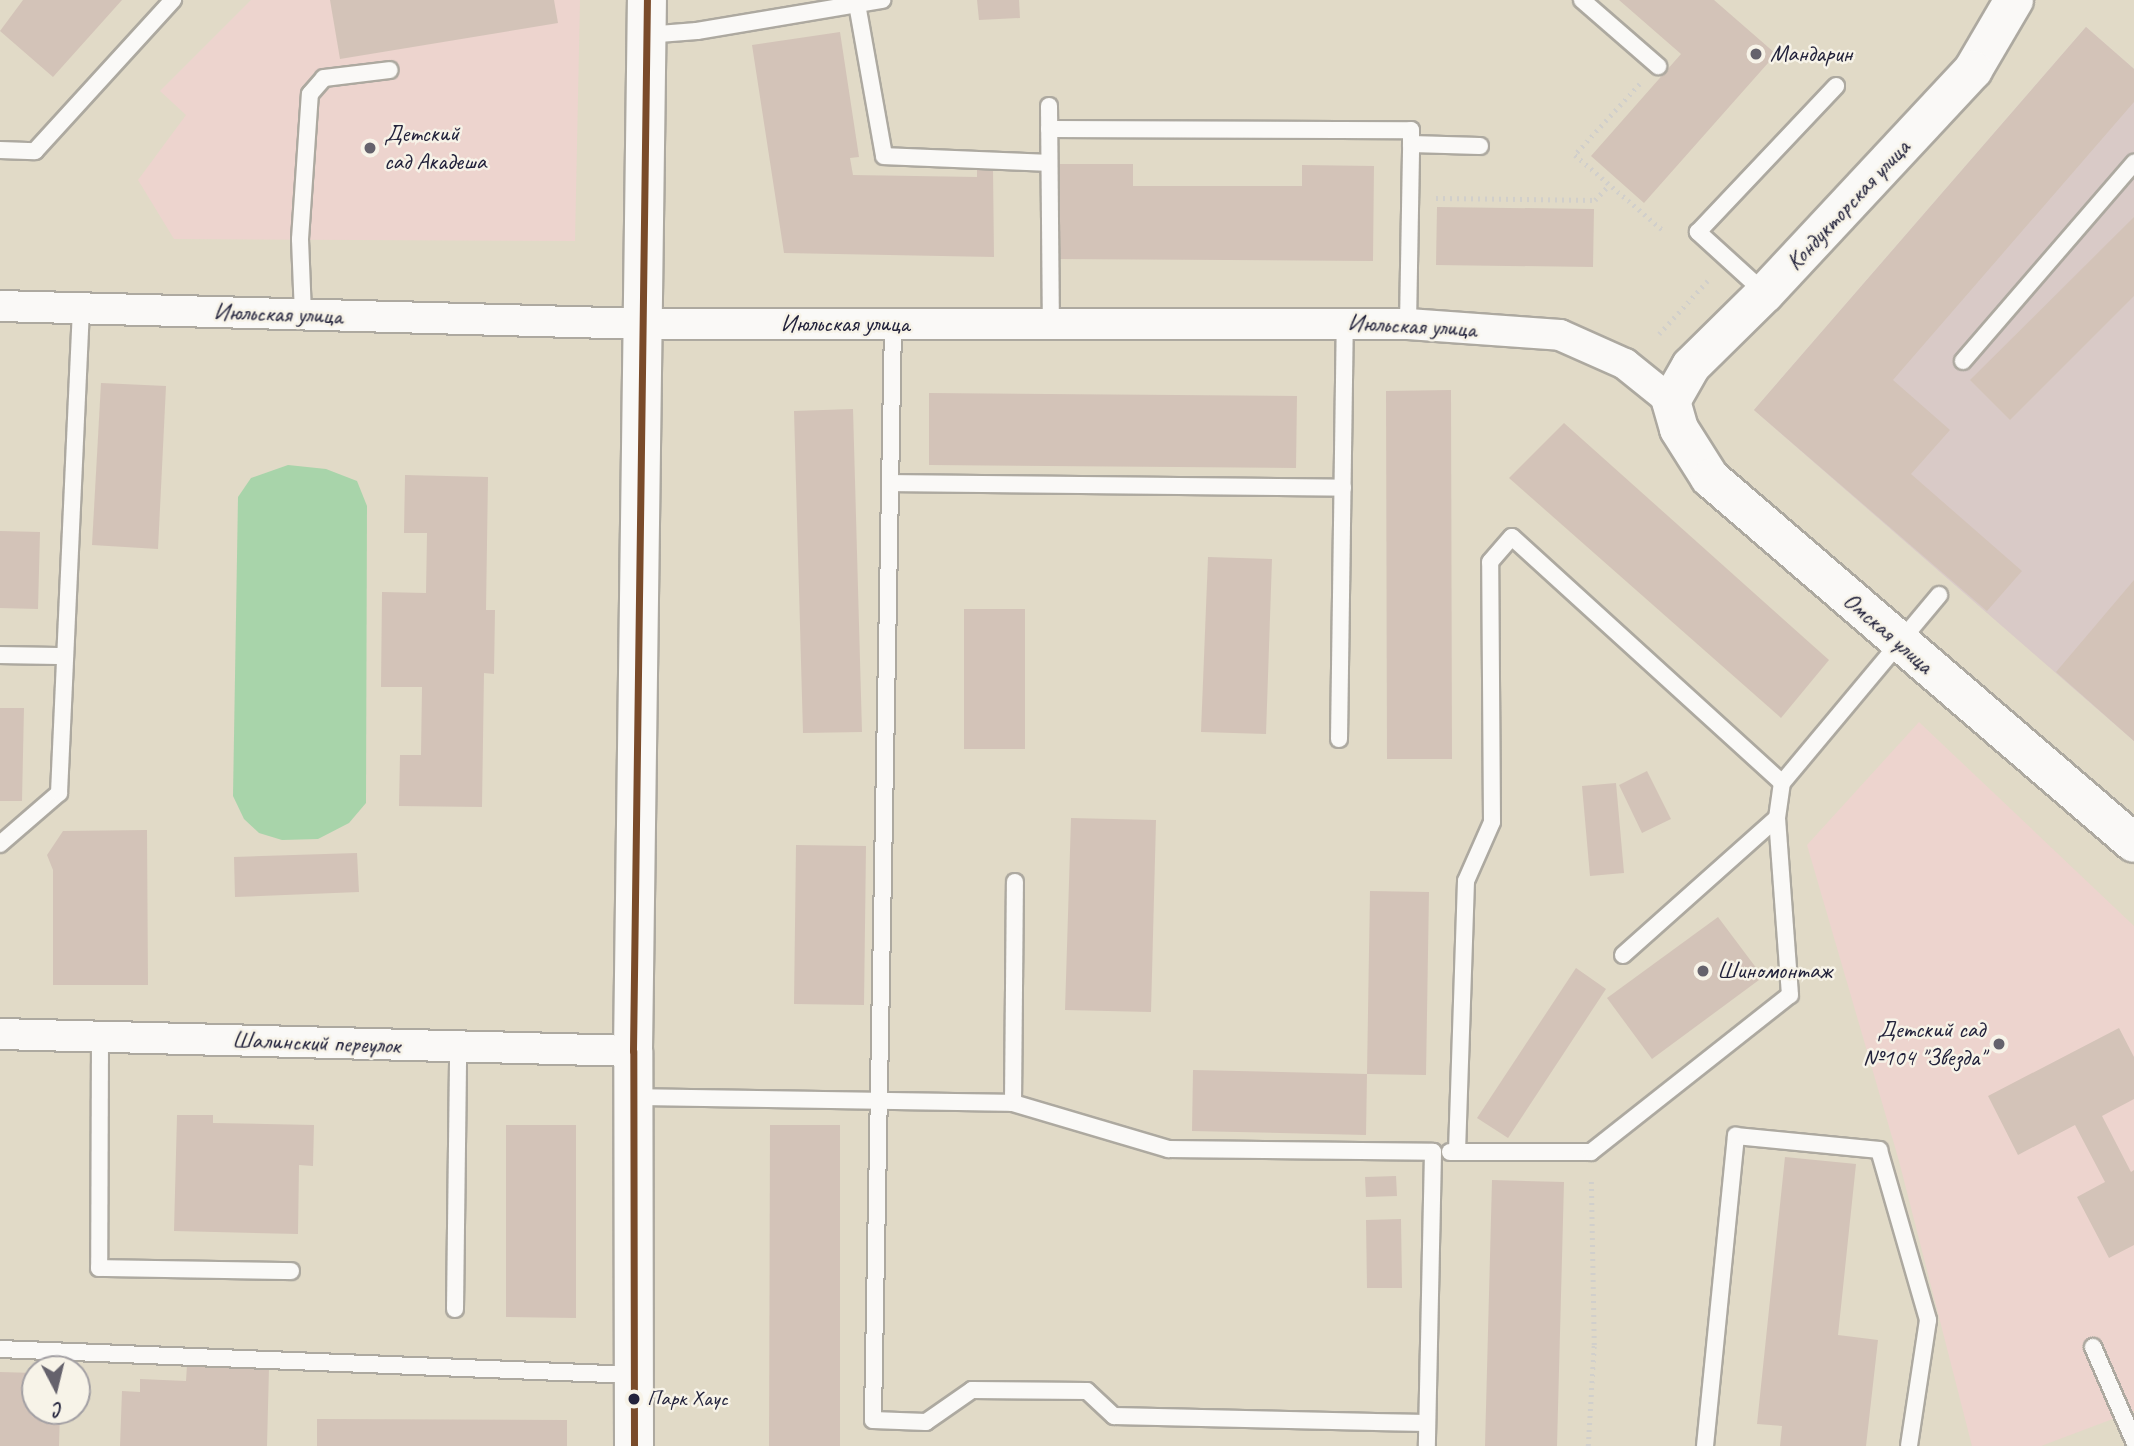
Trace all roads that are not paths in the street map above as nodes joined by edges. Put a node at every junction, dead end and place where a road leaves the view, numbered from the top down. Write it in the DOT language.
graph roads {
  1 [pos="173,0"];
  2 [pos="882,0"];
  3 [pos="1582,0"];
  4 [pos="2014,0"];
  5 [pos="832,4"];
  6 [pos="857,4"];
  7 [pos="647,17"];
  8 [pos="1658,66"];
  9 [pos="390,70"];
  10 [pos="1836,86"];
  11 [pos="1049,106"];
  12 [pos="1049,129"];
  13 [pos="1410,144"];
  14 [pos="1480,146"];
  15 [pos="0,150"];
  16 [pos="1049,163"];
  17 [pos="2134,163"];
  18 [pos="1765,293"];
  19 [pos="0,306"];
  20 [pos="81,308"];
  21 [pos="303,314"];
  22 [pos="1051,323"];
  23 [pos="1345,323"];
  24 [pos="643,324"];
  25 [pos="893,324"];
  26 [pos="1408,324"];
  27 [pos="1963,360"];
  28 [pos="1671,401"];
  29 [pos="892,483"];
  30 [pos="1343,488"];
  31 [pos="1939,595"];
  32 [pos="1898,641"];
  33 [pos="0,655"];
  34 [pos="65,656"];
  35 [pos="1339,739"];
  36 [pos="1782,783"];
  37 [pos="1777,818"];
  38 [pos="2134,843"];
  39 [pos="0,844"];
  40 [pos="1015,883"];
  41 [pos="1623,956"];
  42 [pos="0,1034"];
  43 [pos="100,1037"];
  44 [pos="458,1046"];
  45 [pos="632,1051"];
  46 [pos="633,1097"];
  47 [pos="880,1100"];
  48 [pos="1013,1103"];
  49 [pos="1433,1152"];
  50 [pos="1457,1152"];
  51 [pos="291,1271"];
  52 [pos="455,1310"];
  53 [pos="2093,1348"];
  54 [pos="0,1349"];
  55 [pos="634,1375"];
  56 [pos="1427,1423"];
  57 [pos="2134,1441"];
  58 [pos="634,1446"];
  59 [pos="1427,1446"];
  60 [pos="1705,1446"];
  61 [pos="1909,1446"];
  1 -- 15 [label="lane"];
  2 -- 6 [label="lane"];
  3 -- 8 [label="lane"];
  4 -- 18 [label="street, Кондукторская улица"];
  5 -- 6 [label="lane"];
  5 -- 7 [label="lane"];
  6 -- 16 [label="lane"];
  7 -- 24 [label="street"];
  9 -- 21 [label="lane"];
  10 -- 18 [label="lane"];
  11 -- 12 [label="lane"];
  12 -- 13 [label="lane"];
  12 -- 16 [label="lane"];
  13 -- 14 [label="lane"];
  13 -- 26 [label="lane"];
  16 -- 22 [label="lane"];
  17 -- 27 [label="lane"];
  18 -- 28 [label="street, Кондукторская улица"];
  19 -- 20 [label="street, Июльская улица"];
  20 -- 21 [label="street, Июльская улица"];
  20 -- 34 [label="lane"];
  21 -- 24 [label="street, Июльская улица"];
  22 -- 23 [label="street, Июльская улица"];
  22 -- 25 [label="street, Июльская улица"];
  23 -- 26 [label="street, Июльская улица"];
  23 -- 30 [label="lane"];
  24 -- 25 [label="street, Июльская улица"];
  24 -- 45 [label="street"];
  25 -- 29 [label="lane"];
  26 -- 28 [label="street, Июльская улица"];
  28 -- 32 [label="street, Омская улица"];
  29 -- 30 [label="lane"];
  29 -- 47 [label="lane"];
  30 -- 35 [label="lane"];
  31 -- 32 [label="lane"];
  32 -- 36 [label="lane"];
  32 -- 38 [label="street, Омская улица"];
  33 -- 34 [label="lane"];
  34 -- 39 [label="lane"];
  36 -- 37 [label="lane"];
  36 -- 50 [label="lane"];
  37 -- 41 [label="lane"];
  37 -- 50 [label="lane"];
  40 -- 48 [label="lane"];
  42 -- 43 [label="street, Шалинский переулок"];
  43 -- 44 [label="street, Шалинский переулок"];
  43 -- 51 [label="lane"];
  44 -- 45 [label="street, Шалинский переулок"];
  44 -- 52 [label="lane"];
  45 -- 46 [label="street"];
  46 -- 47 [label="lane"];
  46 -- 55 [label="street"];
  47 -- 48 [label="lane"];
  47 -- 56 [label="lane"];
  48 -- 49 [label="lane"];
  49 -- 50 [label="lane"];
  49 -- 56 [label="lane"];
  53 -- 57 [label="lane"];
  54 -- 55 [label="lane"];
  55 -- 58 [label="street"];
  56 -- 59 [label="lane"];
  60 -- 61 [label="lane"];
}
